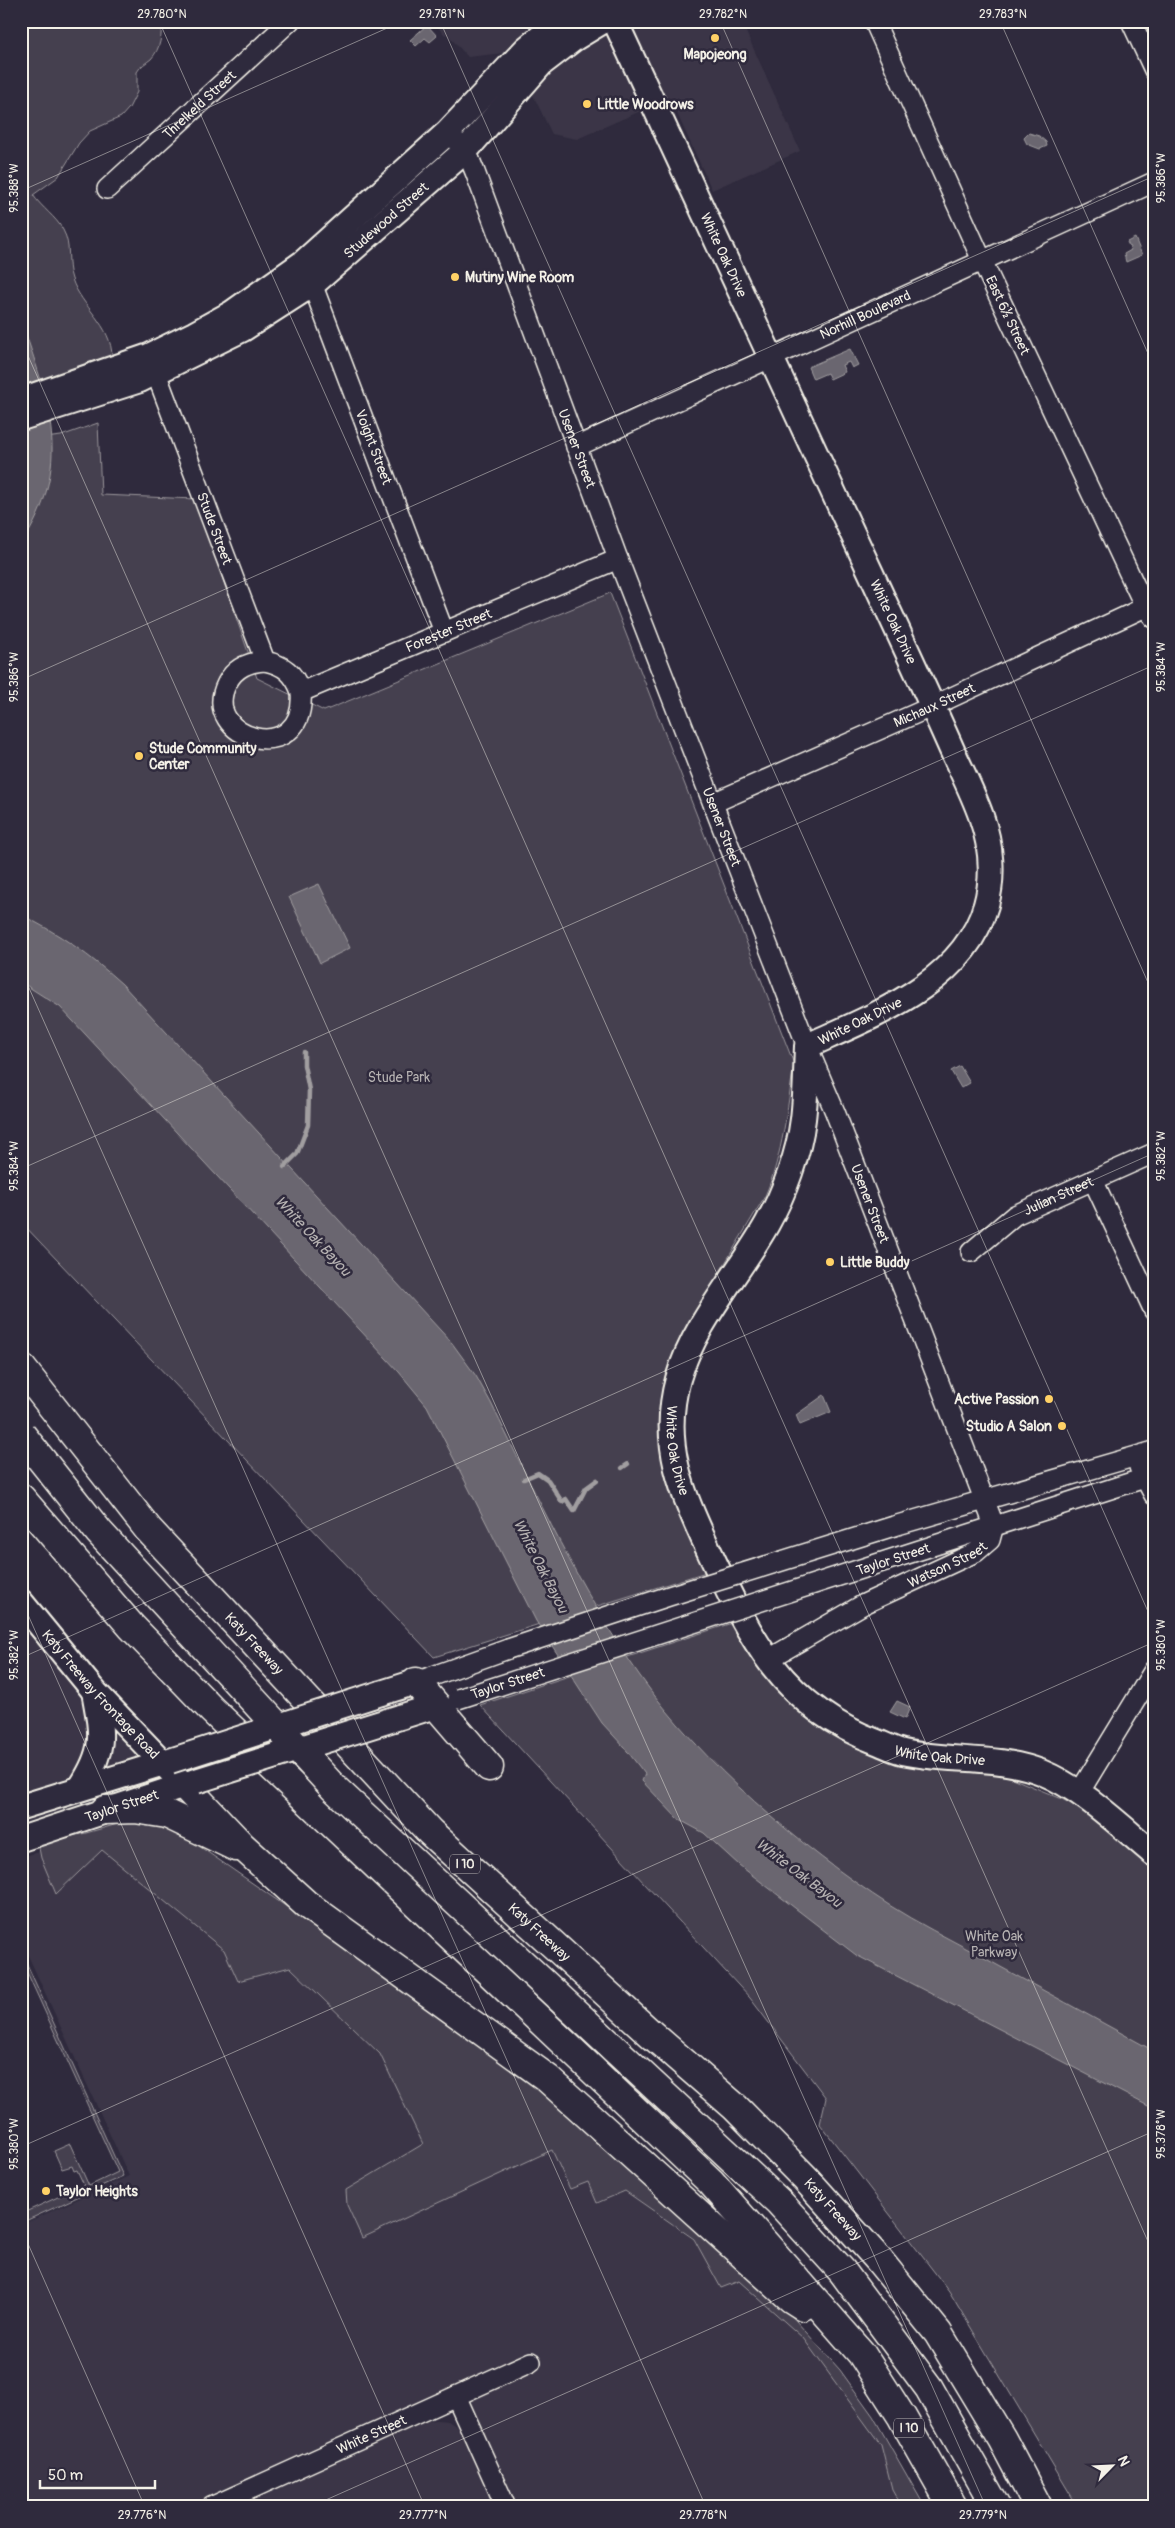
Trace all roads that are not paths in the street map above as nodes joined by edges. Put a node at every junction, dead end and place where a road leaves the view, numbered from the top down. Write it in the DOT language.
graph roads {
  1 [pos="290,21"];
  2 [pos="560,21"];
  3 [pos="603,21"];
  4 [pos="615,21"];
  5 [pos="874,21"];
  6 [pos="1131,21"];
  7 [pos="1154,70"];
  8 [pos="447,133"];
  9 [pos="466,150"];
  10 [pos="1154,182"];
  11 [pos="107,189"];
  12 [pos="982,260"];
  13 [pos="304,262"];
  14 [pos="313,284"];
  15 [pos="773,357"];
  16 [pos="143,372"];
  17 [pos="21,400"];
  18 [pos="21,418"];
  19 [pos="576,447"];
  20 [pos="618,559"];
  21 [pos="1151,609"];
  22 [pos="444,632"];
  23 [pos="265,661"];
  24 [pos="301,692"];
  25 [pos="941,702"];
  26 [pos="712,803"];
  27 [pos="807,1046"];
  28 [pos="835,1112"];
  29 [pos="803,1121"];
  30 [pos="1154,1153"];
  31 [pos="1093,1180"];
  32 [pos="971,1252"];
  33 [pos="1154,1311"];
  34 [pos="21,1367"];
  35 [pos="21,1434"];
  36 [pos="1154,1451"];
  37 [pos="1135,1457"];
  38 [pos="1149,1477"];
  39 [pos="1154,1495"];
  40 [pos="21,1498"];
  41 [pos="985,1502"];
  42 [pos="994,1525"];
  43 [pos="21,1602"];
  44 [pos="769,1660"];
  45 [pos="1154,1670"];
  46 [pos="427,1678"];
  47 [pos="94,1692"];
  48 [pos="447,1703"];
  49 [pos="167,1762"];
  50 [pos="489,1767"];
  51 [pos="190,1783"];
  52 [pos="81,1787"];
  53 [pos="1079,1793"];
  54 [pos="21,1807"];
  55 [pos="105,1810"];
  56 [pos="21,1839"];
  57 [pos="250,1853"];
  58 [pos="1154,1854"];
  59 [pos="840,2329"];
  60 [pos="532,2362"];
  61 [pos="456,2396"];
  62 [pos="211,2507"];
  63 [pos="506,2507"];
  64 [pos="953,2507"];
  65 [pos="996,2507"];
  66 [pos="1038,2507"];
  1 -- 11 [label="street, Threlkeld Street"];
  2 -- 8 [label="main road, Studewood Street"];
  3 -- 9 [label="main road, Studewood Street"];
  4 -- 15 [label="main road, White Oak Drive"];
  5 -- 12 [label="street, East 6½ Street"];
  6 -- 7 [label="street"];
  8 -- 9 [label="street, Usener Street"];
  8 -- 13 [label="main road, Studewood Street"];
  9 -- 14 [label="main road, Studewood Street"];
  9 -- 19 [label="street, Usener Street"];
  10 -- 12 [label="street, Norhill Boulevard"];
  12 -- 15 [label="street, Norhill Boulevard"];
  12 -- 21 [label="street, East 6½ Street"];
  13 -- 14 [label="street, Voight Street"];
  13 -- 16 [label="main road, Studewood Street"];
  14 -- 16 [label="main road, Studewood Street"];
  14 -- 22 [label="street, Voight Street"];
  15 -- 19 [label="street, Norhill Boulevard"];
  15 -- 25 [label="main road, White Oak Drive"];
  16 -- 17 [label="main road"];
  16 -- 18 [label="main road"];
  16 -- 23 [label="street, Stude Street"];
  19 -- 20 [label="street, Usener Street"];
  20 -- 22 [label="street, Forester Street"];
  20 -- 26 [label="street, Usener Street"];
  21 -- 25 [label="street, Michaux Street"];
  22 -- 24 [label="street, Forester Street"];
  23 -- 24 [label="street"];
  23 -- 24 [label="street"];
  25 -- 26 [label="street, Michaux Street"];
  25 -- 27 [label="main road, White Oak Drive"];
  26 -- 27 [label="street, Usener Street"];
  27 -- 28 [label="street, Usener Street"];
  27 -- 29 [label="main road, White Oak Drive"];
  28 -- 29 [label="street"];
  28 -- 41 [label="street, Usener Street"];
  29 -- 44 [label="main road, White Oak Drive"];
  30 -- 31 [label="street, Julian Street"];
  31 -- 32 [label="street, Julian Street"];
  31 -- 33 [label="street"];
  34 -- 66 [label="highway, Katy Freeway / I 10"];
  35 -- 65 [label="highway, bridge"];
  36 -- 37 [label="street"];
  37 -- 38 [label="street"];
  37 -- 41 [label="street"];
  38 -- 39 [label="street"];
  38 -- 42 [label="street, Watson Street"];
  40 -- 59 [label="highway, I 10"];
  41 -- 42 [label="street, Usener Street"];
  41 -- 46 [label="street, Taylor Street, bridge"];
  42 -- 44 [label="street, Watson Street"];
  42 -- 48 [label="street, Taylor Street, bridge"];
  43 -- 47 [label="main road, Katy Freeway Frontage Road"];
  44 -- 53 [label="main road, White Oak Drive"];
  45 -- 53 [label="street"];
  46 -- 48 [label="highway"];
  46 -- 49 [label="main road, Taylor Street, bridge"];
  47 -- 49 [label="main road, Katy Freeway Frontage Road"];
  47 -- 52 [label="main road"];
  48 -- 50 [label="highway"];
  48 -- 51 [label="main road, Taylor Street, bridge"];
  49 -- 51 [label="main road, Katy Freeway Frontage Road"];
  49 -- 52 [label="main road, Taylor Street"];
  51 -- 55 [label="main road, Taylor Street"];
  51 -- 57 [label="highway"];
  52 -- 54 [label="main road, Taylor Street"];
  53 -- 58 [label="main road, White Oak Drive"];
  55 -- 56 [label="main road, Taylor Street"];
  55 -- 57 [label="highway"];
  57 -- 59 [label="highway"];
  59 -- 64 [label="highway, I 10"];
  60 -- 61 [label="street, White Street"];
  61 -- 62 [label="street, White Street"];
  61 -- 63 [label="street"];
}
